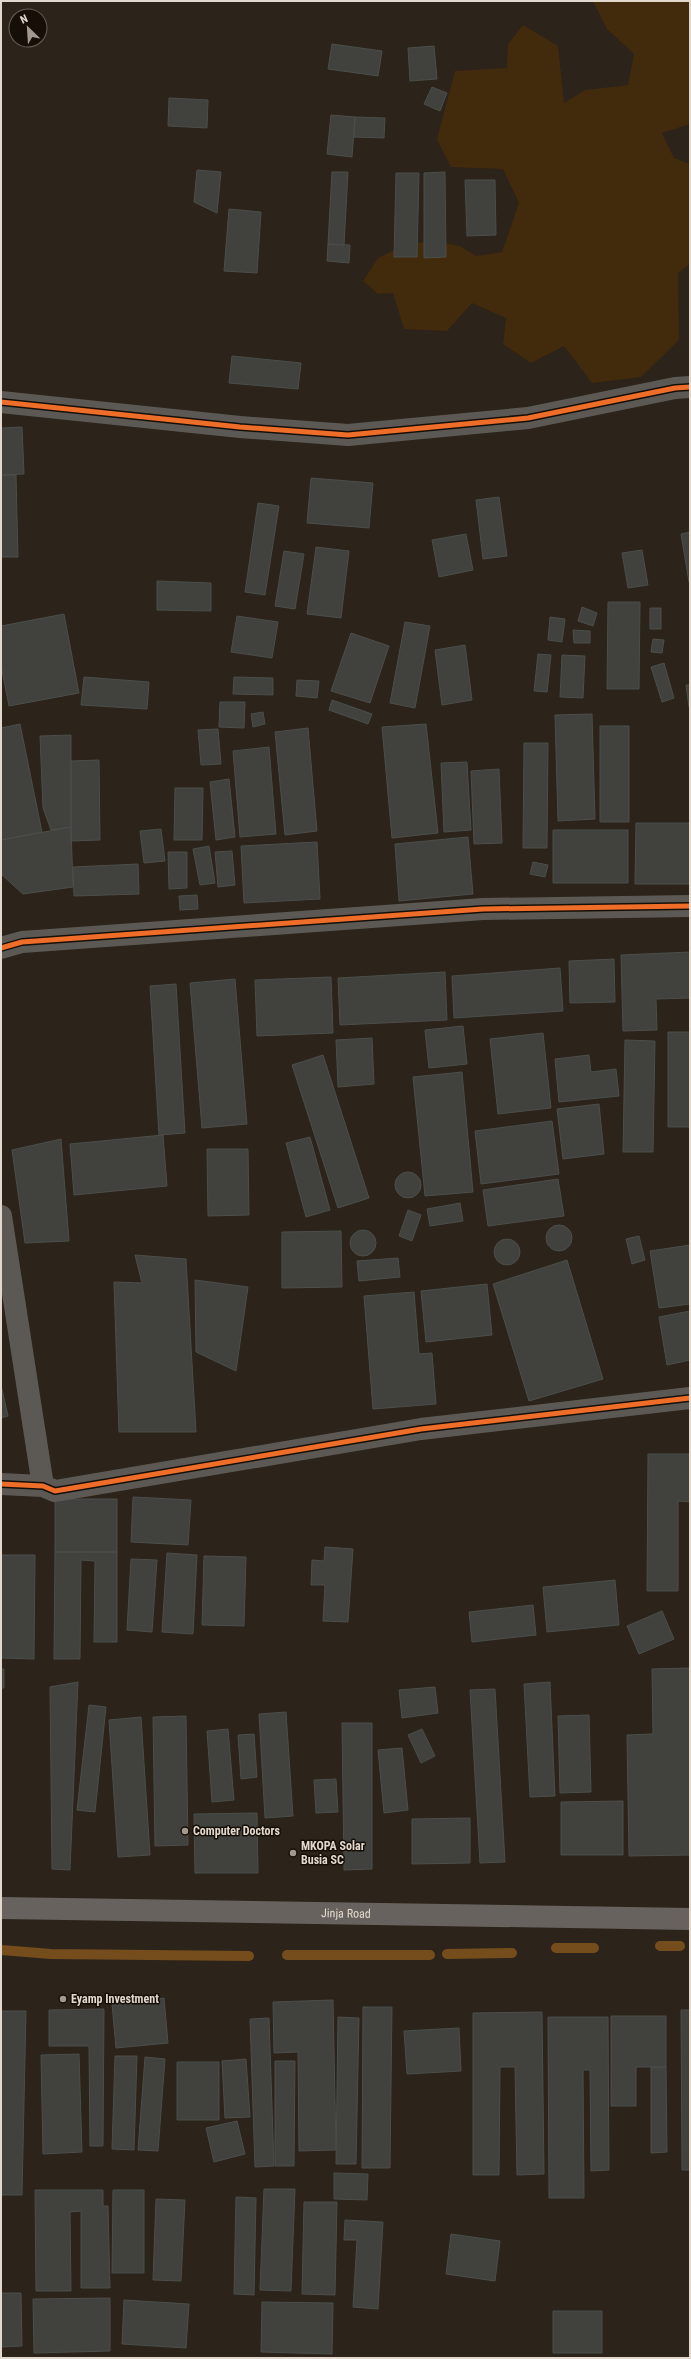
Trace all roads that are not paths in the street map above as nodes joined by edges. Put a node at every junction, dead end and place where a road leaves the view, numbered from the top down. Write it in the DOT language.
graph roads {
  1 [pos="690,387"];
  2 [pos="1,402"];
  3 [pos="690,906"];
  4 [pos="1,948"];
  5 [pos="1,1216"];
  6 [pos="690,1398"];
  7 [pos="1,1484"];
  8 [pos="43,1486"];
  9 [pos="1,1908"];
  10 [pos="690,1919"];
  1 -- 2 [label="street"];
  3 -- 4 [label="street"];
  5 -- 8 [label="street"];
  6 -- 8 [label="street"];
  7 -- 8 [label="street"];
  9 -- 10 [label="main road, Jinja Road"];
}
